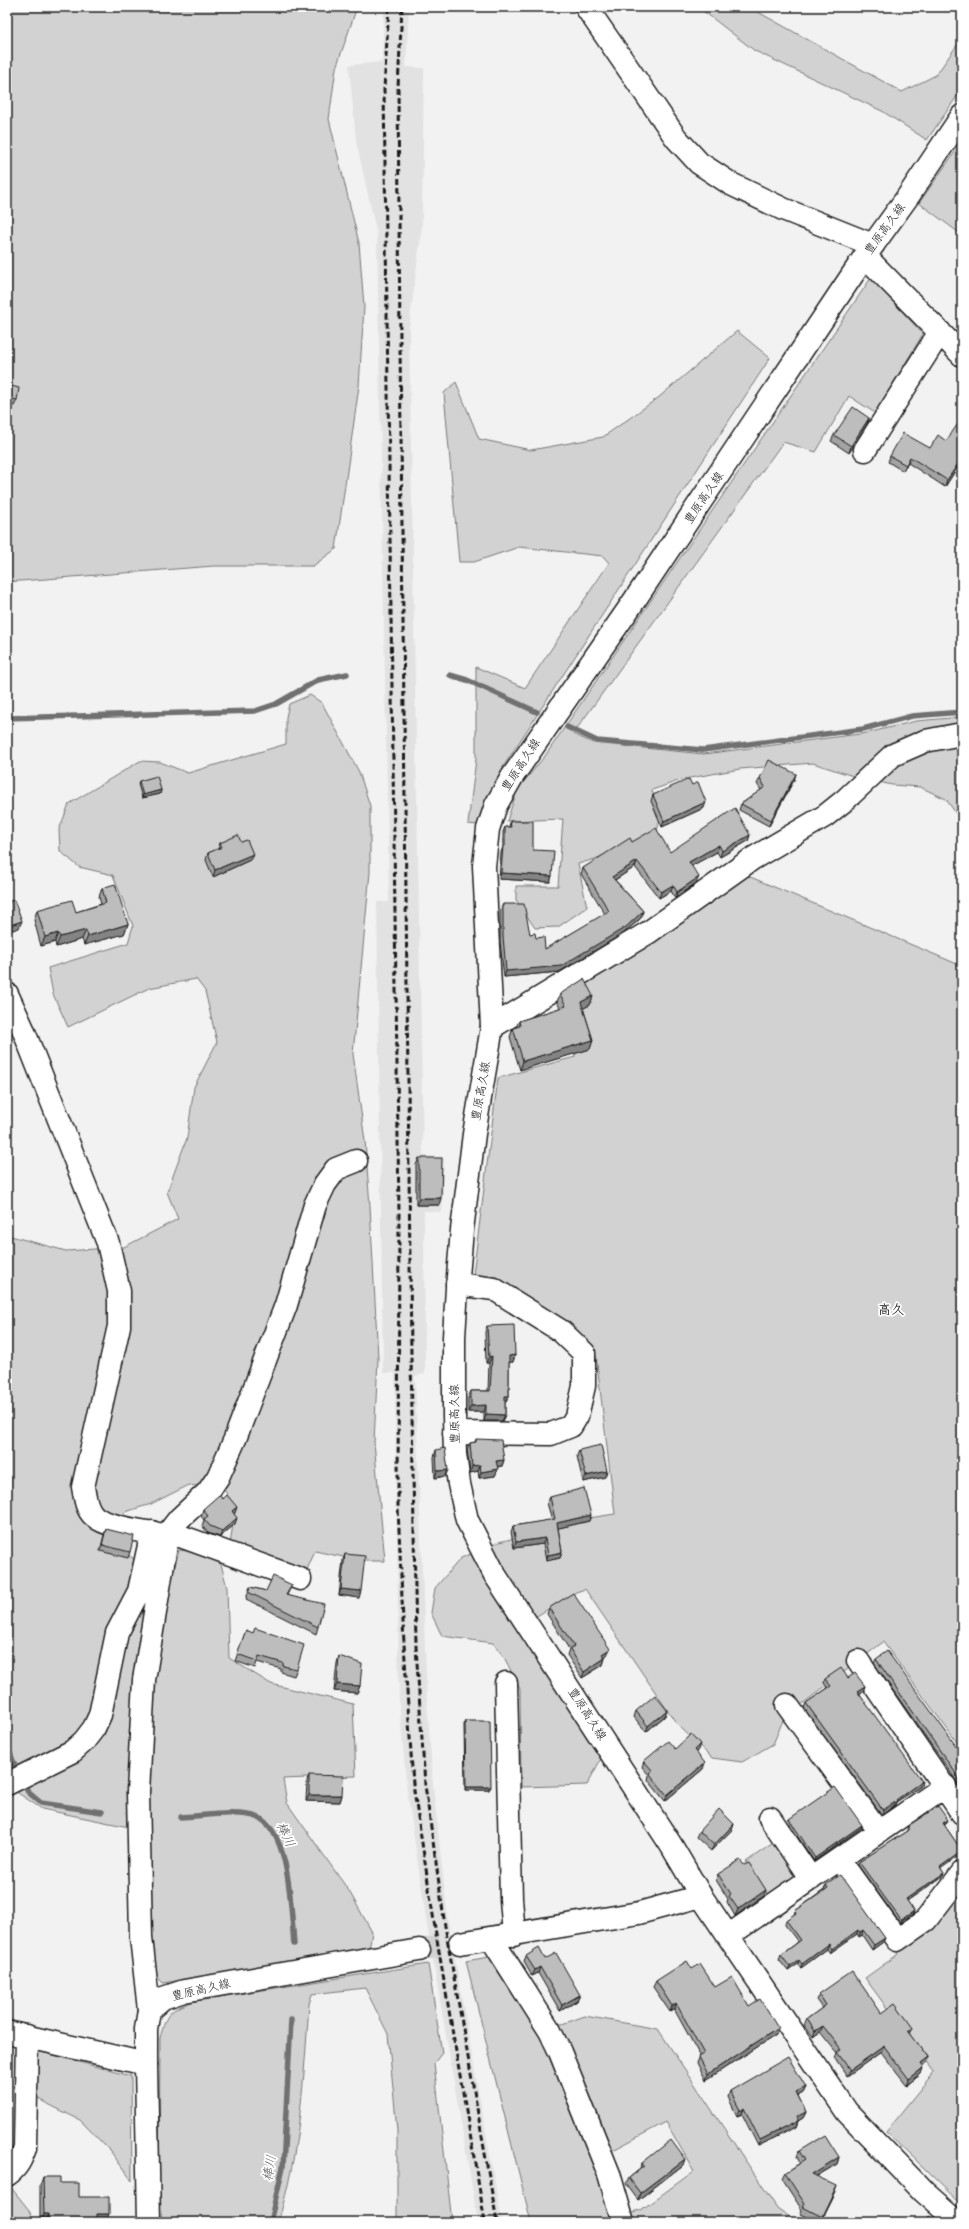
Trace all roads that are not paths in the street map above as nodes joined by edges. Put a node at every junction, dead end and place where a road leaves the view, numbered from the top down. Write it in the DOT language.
graph roads {
  1 [pos="586,7"];
  2 [pos="962,116"];
  3 [pos="869,250"];
  4 [pos="940,332"];
  5 [pos="962,355"];
  6 [pos="865,450"];
  7 [pos="962,734"];
  8 [pos="7,994"];
  9 [pos="492,1027"];
  10 [pos="356,1161"];
  11 [pos="457,1284"];
  12 [pos="454,1434"];
  13 [pos="162,1534"];
  14 [pos="300,1579"];
  15 [pos="858,1661"];
  16 [pos="506,1683"];
  17 [pos="787,1705"];
  18 [pos="7,1784"];
  19 [pos="945,1786"];
  20 [pos="962,1813"];
  21 [pos="770,1818"];
  22 [pos="879,1832"];
  23 [pos="848,1872"];
  24 [pos="962,1873"];
  25 [pos="811,1879"];
  26 [pos="701,1896"];
  27 [pos="514,1935"];
  28 [pos="728,1936"];
  29 [pos="491,1938"];
  30 [pos="460,1943"];
  31 [pos="419,1950"];
  32 [pos="149,2010"];
  33 [pos="17,2034"];
  34 [pos="146,2064"];
  35 [pos="7,2175"];
  36 [pos="149,2222"];
  37 [pos="623,2222"];
  38 [pos="958,2222"];
  1 -- 3 [label="main road"];
  2 -- 3 [label="main road, 豊原高久線"];
  3 -- 4 [label="main road"];
  3 -- 9 [label="main road, 豊原高久線"];
  4 -- 5 [label="main road"];
  4 -- 6 [label="main road"];
  7 -- 9 [label="main road"];
  8 -- 13 [label="main road"];
  9 -- 11 [label="main road, 豊原高久線"];
  10 -- 13 [label="main road"];
  11 -- 12 [label="main road, 豊原高久線"];
  11 -- 12 [label="main road"];
  12 -- 26 [label="main road, 豊原高久線"];
  13 -- 14 [label="main road"];
  13 -- 18 [label="main road"];
  13 -- 32 [label="main road"];
  15 -- 19 [label="main road"];
  16 -- 27 [label="main road"];
  17 -- 22 [label="main road"];
  19 -- 20 [label="main road"];
  19 -- 22 [label="main road"];
  21 -- 25 [label="main road"];
  22 -- 25 [label="main road"];
  23 -- 24 [label="main road"];
  25 -- 28 [label="main road"];
  26 -- 27 [label="main road"];
  26 -- 28 [label="main road, 豊原高久線"];
  27 -- 29 [label="main road"];
  28 -- 38 [label="main road, 豊原高久線"];
  29 -- 30 [label="main road"];
  29 -- 37 [label="main road"];
  31 -- 32 [label="main road, 豊原高久線"];
  32 -- 34 [label="main road"];
  33 -- 34 [label="main road"];
  33 -- 35 [label="main road"];
  34 -- 36 [label="main road"];
}
